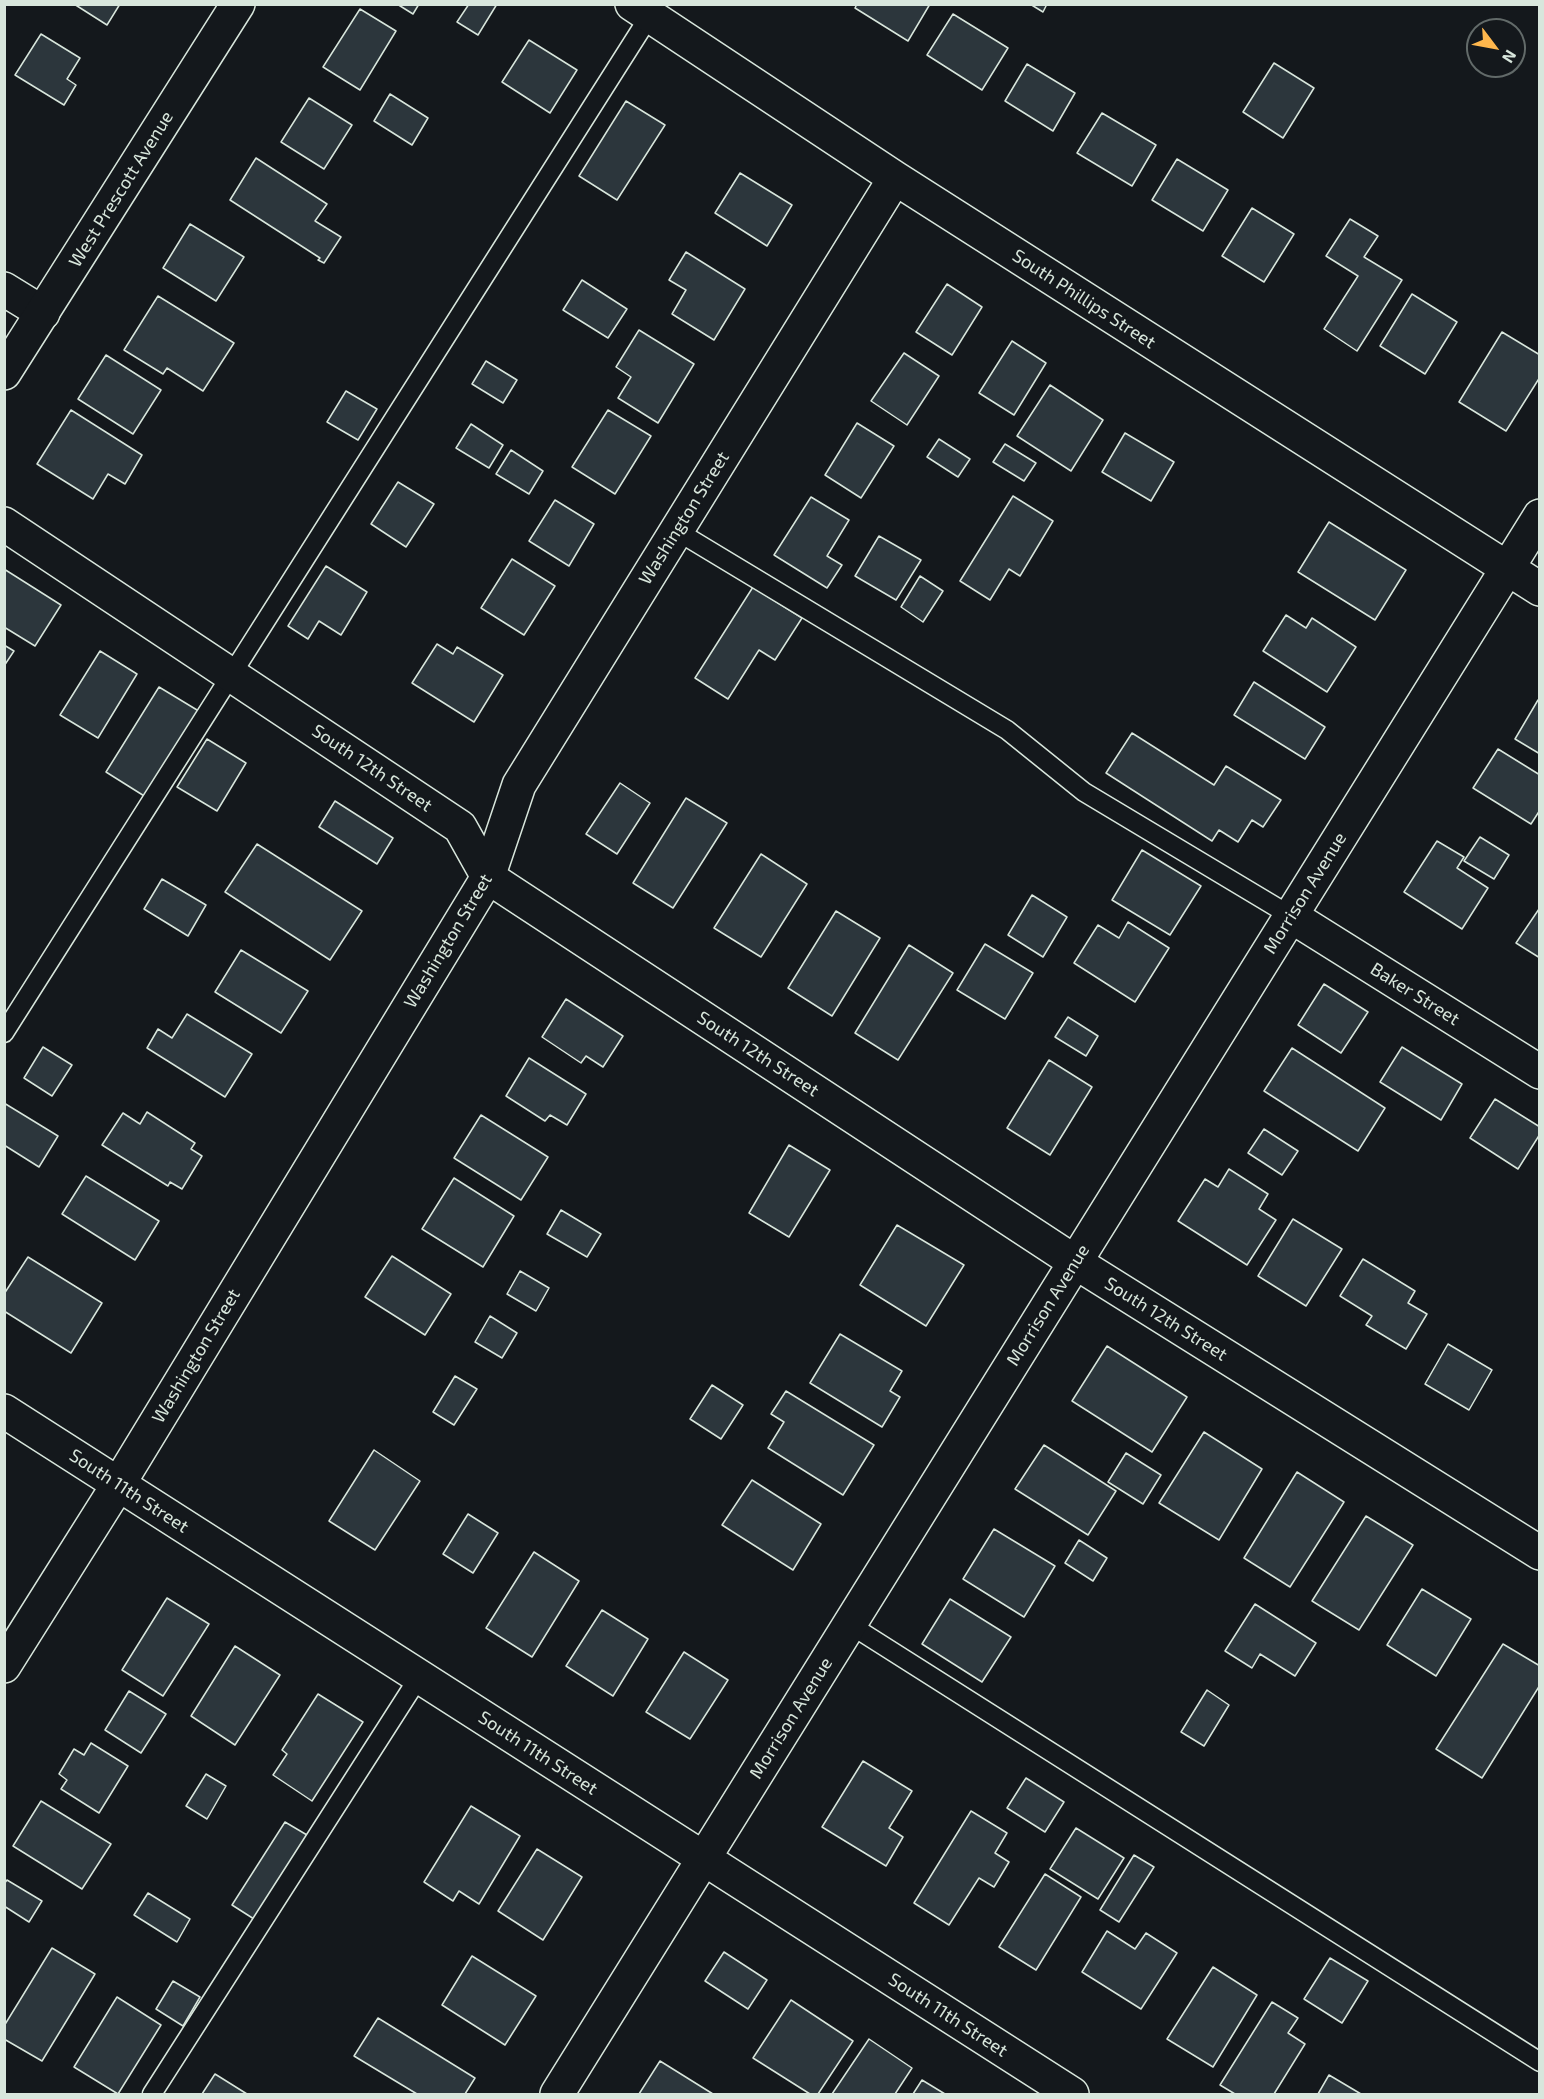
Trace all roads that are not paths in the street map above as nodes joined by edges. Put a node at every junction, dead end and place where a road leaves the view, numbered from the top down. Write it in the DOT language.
graph roads {
  1 [pos="238,4"];
  2 [pos="646,8"];
  3 [pos="895,178"];
  4 [pos="4,289"];
  5 [pos="43,313"];
  6 [pos="4,373"];
  7 [pos="1539,516"];
  8 [pos="4,524"];
  9 [pos="677,531"];
  10 [pos="1507,568"];
  11 [pos="1539,589"];
  12 [pos="232,676"];
  13 [pos="488,877"];
  14 [pos="1291,916"];
  15 [pos="4,1033"];
  16 [pos="1539,1071"];
  17 [pos="1075,1262"];
  18 [pos="4,1411"];
  19 [pos="118,1485"];
  20 [pos="1539,1553"];
  21 [pos="849,1624"];
  22 [pos="4,1666"];
  23 [pos="419,1677"];
  24 [pos="703,1859"];
  25 [pos="1539,2062"];
  26 [pos="560,2093"];
  27 [pos="153,2094"];
  28 [pos="1072,2094"];
  1 -- 5 [label="street, West Prescott Avenue"];
  2 -- 3 [label="street, South Phillips Street"];
  2 -- 12 [label="lane"];
  3 -- 9 [label="street, Washington Street"];
  3 -- 10 [label="street, South Phillips Street"];
  4 -- 5 [label="street"];
  5 -- 6 [label="street, West Prescott Avenue"];
  7 -- 10 [label="street, Morrison Avenue"];
  8 -- 12 [label="street, South 12th Street"];
  9 -- 13 [label="street, Washington Street"];
  9 -- 14 [label="lane"];
  10 -- 11 [label="street, South Phillips Street"];
  10 -- 14 [label="street, Morrison Avenue"];
  12 -- 13 [label="street, South 12th Street"];
  12 -- 15 [label="lane"];
  13 -- 17 [label="street, South 12th Street"];
  13 -- 19 [label="street, Washington Street"];
  14 -- 16 [label="street, Baker Street"];
  14 -- 17 [label="street, Morrison Avenue"];
  17 -- 20 [label="street, South 12th Street"];
  17 -- 21 [label="street, Morrison Avenue"];
  18 -- 19 [label="street, South 11th Street"];
  19 -- 22 [label="street, Washington Street"];
  19 -- 23 [label="street, South 11th Street"];
  21 -- 24 [label="street, Morrison Avenue"];
  21 -- 25 [label="lane"];
  23 -- 24 [label="street, South 11th Street"];
  23 -- 27 [label="lane"];
  24 -- 26 [label="street, Morrison Avenue"];
  24 -- 28 [label="street, South 11th Street"];
}
